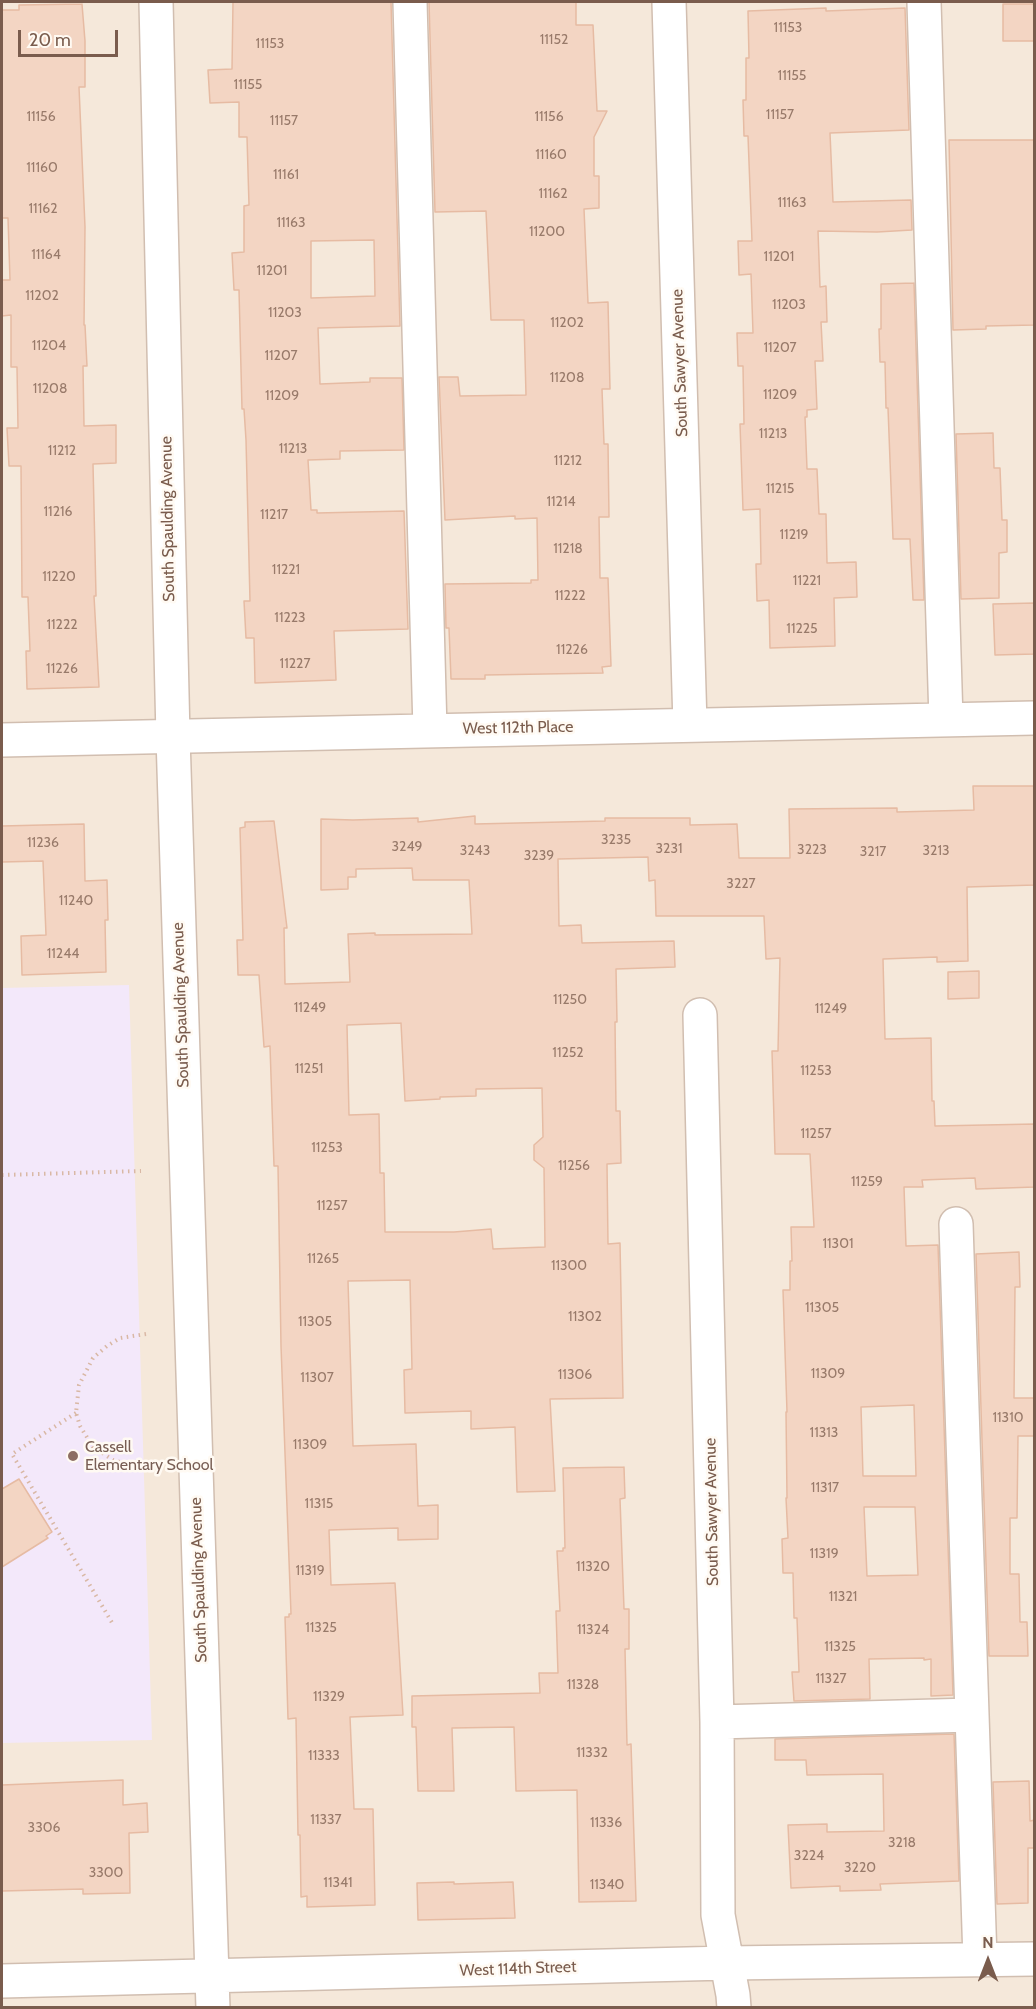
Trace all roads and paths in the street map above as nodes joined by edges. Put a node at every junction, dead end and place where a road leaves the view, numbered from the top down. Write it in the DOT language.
graph roads {
  1 [pos="156,2"];
  2 [pos="410,2"];
  3 [pos="669,2"];
  4 [pos="924,2"];
  5 [pos="1035,718"];
  6 [pos="946,720"];
  7 [pos="690,725"];
  8 [pos="430,730"];
  9 [pos="172,736"];
  10 [pos="2,740"];
  11 [pos="700,1015"];
  12 [pos="141,1171"];
  13 [pos="2,1174"];
  14 [pos="956,1224"];
  15 [pos="147,1334"];
  16 [pos="76,1413"];
  17 [pos="150,1467"];
  18 [pos="114,1626"];
  19 [pos="972,1715"];
  20 [pos="717,1722"];
  21 [pos="1035,1959"];
  22 [pos="980,1960"];
  23 [pos="728,1963"];
  24 [pos="2,1981"];
  25 [pos="212,1992"];
  26 [pos="734,2007"];
  1 -- 9 [label="street, South Spaulding Avenue"];
  2 -- 8 [label="street"];
  3 -- 7 [label="street, South Sawyer Avenue"];
  4 -- 6 [label="street"];
  5 -- 6 [label="street, West 112th Place"];
  6 -- 7 [label="street, West 112th Place"];
  7 -- 8 [label="street, West 112th Place"];
  8 -- 9 [label="street, West 112th Place"];
  9 -- 10 [label="street, West 112th Place"];
  9 -- 25 [label="street, South Spaulding Avenue"];
  11 -- 20 [label="street, South Sawyer Avenue"];
  12 -- 13 [label="path"];
  14 -- 19 [label="street"];
  15 -- 16 [label="path"];
  16 -- 17 [label="path"];
  16 -- 18 [label="path"];
  19 -- 20 [label="street"];
  19 -- 22 [label="street"];
  20 -- 23 [label="street, South Sawyer Avenue"];
  21 -- 22 [label="street, West 114th Street"];
  22 -- 23 [label="street, West 114th Street"];
  23 -- 25 [label="street, West 114th Street"];
  23 -- 26 [label="street, South Sawyer Avenue"];
  24 -- 25 [label="street, West 114th Street"];
}
